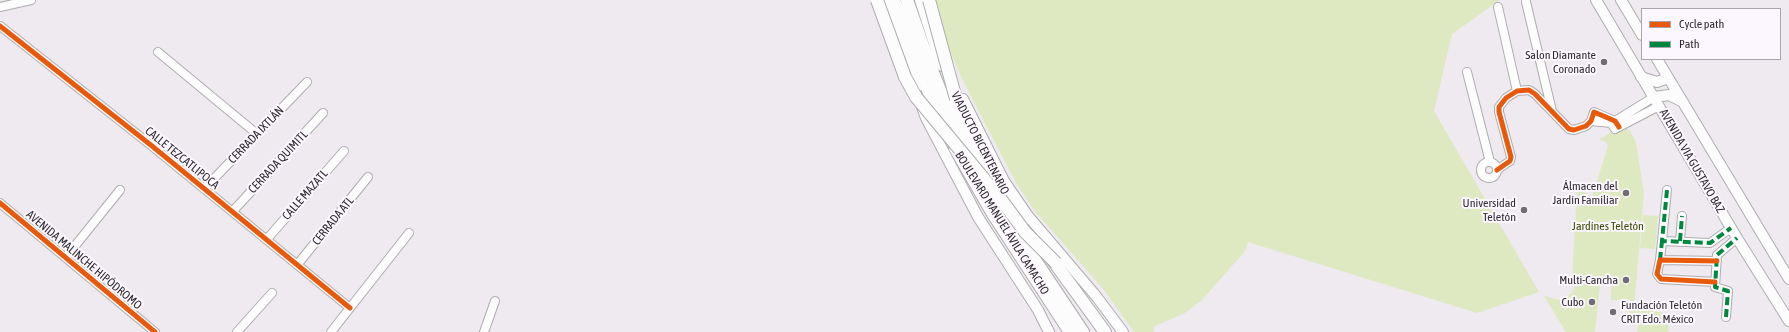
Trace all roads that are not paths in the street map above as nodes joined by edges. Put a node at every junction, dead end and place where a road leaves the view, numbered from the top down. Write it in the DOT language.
graph roads {
  1 [pos="31,0"];
  2 [pos="877,0"];
  3 [pos="884,0"];
  4 [pos="894,0"];
  5 [pos="907,0"];
  6 [pos="921,0"];
  7 [pos="925,0"];
  8 [pos="929,0"];
  9 [pos="1596,0"];
  10 [pos="1621,0"];
  11 [pos="1526,2"];
  12 [pos="0,6"];
  13 [pos="1498,7"];
  14 [pos="0,26"];
  15 [pos="1641,33"];
  16 [pos="158,52"];
  17 [pos="1658,60"];
  18 [pos="1467,72"];
  19 [pos="1641,77"];
  20 [pos="1668,78"];
  21 [pos="308,82"];
  22 [pos="1517,91"];
  23 [pos="956,99"];
  24 [pos="1657,101"];
  25 [pos="1683,102"];
  26 [pos="1552,112"];
  27 [pos="323,113"];
  28 [pos="1591,121"];
  29 [pos="1615,124"];
  30 [pos="257,134"];
  31 [pos="344,151"];
  32 [pos="1490,162"];
  33 [pos="1497,170"];
  34 [pos="368,177"];
  35 [pos="204,189"];
  36 [pos="120,190"];
  37 [pos="1667,190"];
  38 [pos="0,203"];
  39 [pos="233,212"];
  40 [pos="1682,216"];
  41 [pos="1731,228"];
  42 [pos="410,233"];
  43 [pos="1737,238"];
  44 [pos="267,239"];
  45 [pos="1662,241"];
  46 [pos="1680,241"];
  47 [pos="66,257"];
  48 [pos="1660,260"];
  49 [pos="1717,261"];
  50 [pos="1056,263"];
  51 [pos="297,265"];
  52 [pos="1789,279"];
  53 [pos="1715,282"];
  54 [pos="272,293"];
  55 [pos="495,301"];
  56 [pos="350,308"];
  57 [pos="1059,314"];
  58 [pos="1726,317"];
  59 [pos="1789,321"];
  60 [pos="154,332"];
  61 [pos="237,332"];
  62 [pos="330,332"];
  63 [pos="484,332"];
  64 [pos="1049,332"];
  65 [pos="1065,332"];
  66 [pos="1070,332"];
  67 [pos="1083,332"];
  68 [pos="1105,332"];
  69 [pos="1123,332"];
  1 -- 12 [label="street"];
  2 -- 50 [label="highway, bridge"];
  3 -- 64 [label="main road, BOULEVARD MANUEL ÁVILA CAMACHO"];
  4 -- 57 [label="highway, BOULEVARD MANUEL ÁVILA CAMACHO"];
  5 -- 67 [label="highway, BOULEVARD MANUEL ÁVILA CAMACHO"];
  6 -- 23 [label="highway, VIADUCTO BICENTENARIO, bridge"];
  7 -- 69 [label="main road, BOULEVARD MANUEL ÁVILA CAMACHO"];
  8 -- 23 [label="highway, bridge"];
  9 -- 19 [label="main road, AVENIDA VIA GUSTAVO BAZ"];
  10 -- 15 [label="main road"];
  11 -- 26 [label="street"];
  13 -- 22 [label="street"];
  14 -- 35 [label="street, CALLE TEZCATLIPOCA"];
  16 -- 30 [label="street"];
  17 -- 20 [label="main road, AVENIDA VIA GUSTAVO BAZ"];
  18 -- 32 [label="street"];
  19 -- 20 [label="main road"];
  19 -- 24 [label="main road, AVENIDA VIA GUSTAVO BAZ"];
  20 -- 25 [label="main road, AVENIDA VIA GUSTAVO BAZ"];
  21 -- 30 [label="street, CERRADA IXTLÁN"];
  22 -- 26 [label="street"];
  22 -- 33 [label="street"];
  23 -- 50 [label="highway, VIADUCTO BICENTENARIO, bridge"];
  24 -- 25 [label="main road"];
  24 -- 29 [label="street"];
  24 -- 41 [label="main road, AVENIDA VIA GUSTAVO BAZ"];
  25 -- 52 [label="main road, AVENIDA VIA GUSTAVO BAZ"];
  26 -- 28 [label="street"];
  27 -- 39 [label="street, CERRADA QUIMITL"];
  28 -- 29 [label="street"];
  28 -- 29 [label="street"];
  30 -- 35 [label="street, CERRADA IXTLÁN"];
  31 -- 44 [label="street, CALLE MAZATL"];
  32 -- 33 [label="street"];
  32 -- 33 [label="street"];
  34 -- 51 [label="street, CERRADA ATL"];
  35 -- 39 [label="street, CALLE TEZCATLIPOCA"];
  36 -- 47 [label="street"];
  37 -- 45 [label="street"];
  38 -- 47 [label="street, AVENIDA MALINCHE HIPÓDROMO"];
  39 -- 44 [label="street, CALLE TEZCATLIPOCA"];
  40 -- 46 [label="street"];
  41 -- 43 [label="main road, AVENIDA VIA GUSTAVO BAZ"];
  41 -- 46 [label="street"];
  42 -- 56 [label="street"];
  43 -- 49 [label="street"];
  43 -- 59 [label="main road, AVENIDA VIA GUSTAVO BAZ"];
  44 -- 51 [label="street, CALLE TEZCATLIPOCA"];
  45 -- 46 [label="street"];
  45 -- 48 [label="street"];
  47 -- 60 [label="street, AVENIDA MALINCHE HIPÓDROMO"];
  48 -- 49 [label="street"];
  48 -- 53 [label="street"];
  49 -- 53 [label="street"];
  50 -- 68 [label="highway, VIADUCTO BICENTENARIO"];
  51 -- 56 [label="street, CALLE TEZCATLIPOCA"];
  53 -- 58 [label="street"];
  54 -- 61 [label="street"];
  55 -- 63 [label="street"];
  56 -- 62 [label="street"];
  57 -- 65 [label="highway"];
  57 -- 66 [label="highway, BOULEVARD MANUEL ÁVILA CAMACHO"];
}
